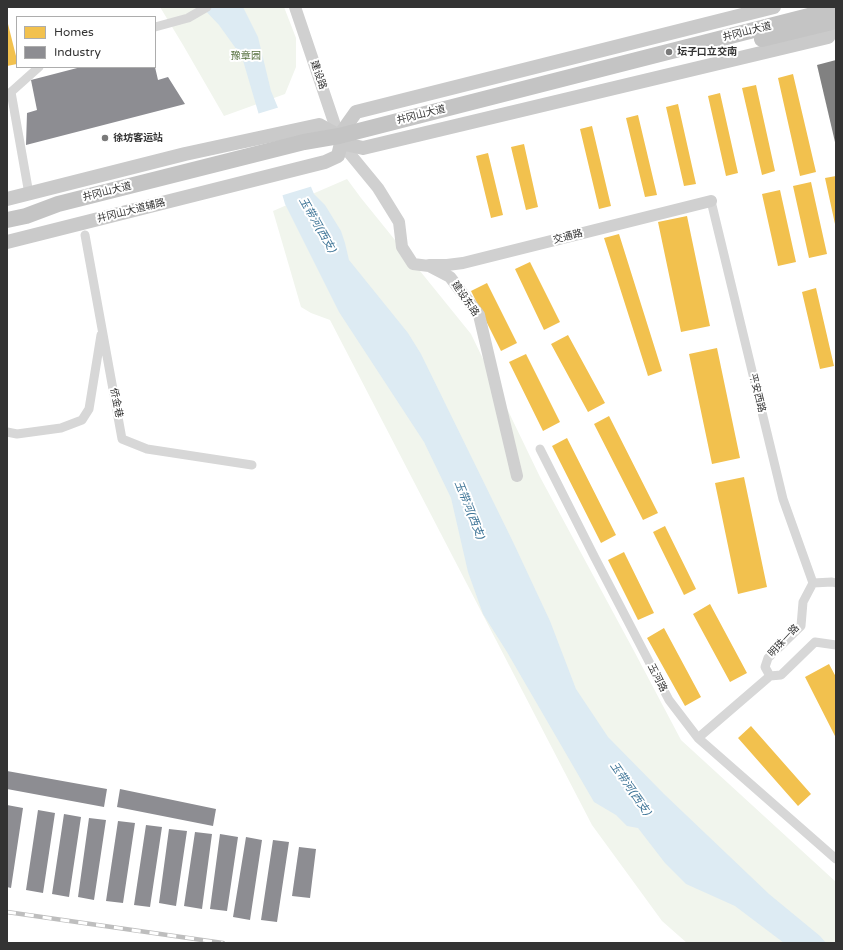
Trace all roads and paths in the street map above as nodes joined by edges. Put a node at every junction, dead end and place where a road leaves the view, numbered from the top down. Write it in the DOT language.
graph roads {
  1 [pos="207,7"];
  2 [pos="295,7"];
  3 [pos="774,7"];
  4 [pos="836,9"];
  5 [pos="836,21"];
  6 [pos="836,26"];
  7 [pos="156,27"];
  8 [pos="38,68"];
  9 [pos="340,139"];
  10 [pos="260,157"];
  11 [pos="29,194"];
  12 [pos="7,199"];
  13 [pos="710,201"];
  14 [pos="7,220"];
  15 [pos="7,228"];
  16 [pos="85,235"];
  17 [pos="7,242"];
  18 [pos="424,265"];
  19 [pos="102,328"];
  20 [pos="7,432"];
  21 [pos="540,449"];
  22 [pos="252,465"];
  23 [pos="517,476"];
  24 [pos="813,583"];
  25 [pos="836,583"];
  26 [pos="836,645"];
  27 [pos="770,676"];
  28 [pos="698,738"];
  29 [pos="836,858"];
  1 -- 7 [label="street"];
  2 -- 9 [label="street, 建设路"];
  3 -- 9 [label="main road"];
  4 -- 9 [label="highway, 井冈山大道"];
  5 -- 9 [label="highway, 井冈山大道"];
  6 -- 9 [label="main road"];
  8 -- 11 [label="street"];
  9 -- 10 [label="highway, 井冈山大道"];
  9 -- 11 [label="main road"];
  9 -- 17 [label="main road, 井冈山大道辅路"];
  9 -- 18 [label="street, 建设东路"];
  10 -- 14 [label="highway, 井冈山大道"];
  10 -- 15 [label="highway, 井冈山大道"];
  11 -- 12 [label="main road"];
  13 -- 18 [label="street, 交通路"];
  13 -- 24 [label="street, 平安西路"];
  16 -- 19 [label="street, 侨金巷"];
  18 -- 23 [label="street, 建设东路"];
  19 -- 20 [label="street"];
  19 -- 22 [label="street, 侨金巷"];
  21 -- 28 [label="street, 玉河路"];
  24 -- 25 [label="street"];
  24 -- 27 [label="street, 明珠一路"];
  26 -- 27 [label="street"];
  27 -- 28 [label="street"];
  28 -- 29 [label="street, 玉河路"];
}
